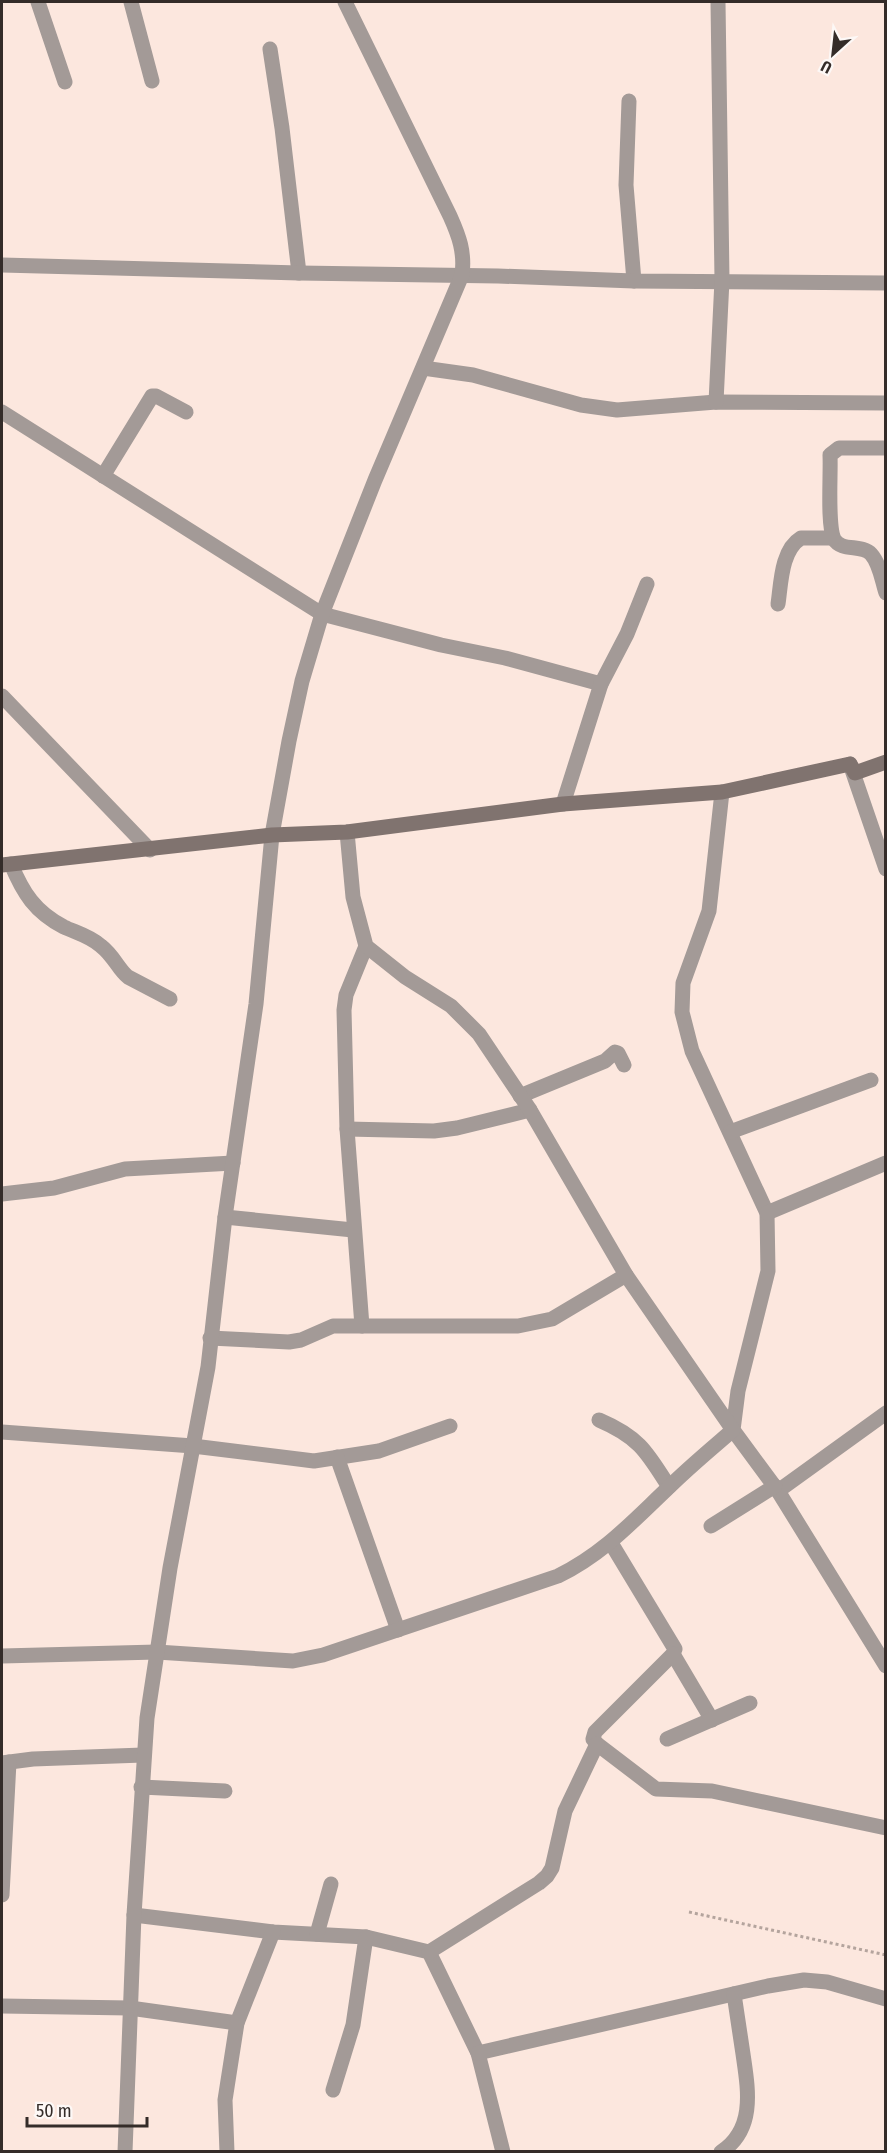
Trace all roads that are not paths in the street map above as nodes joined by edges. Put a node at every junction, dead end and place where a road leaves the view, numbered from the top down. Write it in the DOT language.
graph roads {
  1 [pos="38,2"];
  2 [pos="131,2"];
  3 [pos="345,2"];
  4 [pos="718,2"];
  5 [pos="270,49"];
  6 [pos="152,81"];
  7 [pos="64,82"];
  8 [pos="629,101"];
  9 [pos="2,266"];
  10 [pos="299,273"];
  11 [pos="462,275"];
  12 [pos="722,280"];
  13 [pos="634,281"];
  14 [pos="885,283"];
  15 [pos="423,368"];
  16 [pos="716,402"];
  17 [pos="885,403"];
  18 [pos="2,412"];
  19 [pos="186,412"];
  20 [pos="885,448"];
  21 [pos="103,476"];
  22 [pos="834,538"];
  23 [pos="646,584"];
  24 [pos="885,593"];
  25 [pos="778,604"];
  26 [pos="322,614"];
  27 [pos="601,684"];
  28 [pos="2,696"];
  29 [pos="885,762"];
  30 [pos="850,764"];
  31 [pos="722,792"];
  32 [pos="563,804"];
  33 [pos="347,832"];
  34 [pos="273,835"];
  35 [pos="150,850"];
  36 [pos="6,865"];
  37 [pos="885,869"];
  38 [pos="366,946"];
  39 [pos="170,999"];
  40 [pos="624,1065"];
  41 [pos="871,1080"];
  42 [pos="520,1096"];
  43 [pos="530,1110"];
  44 [pos="347,1129"];
  45 [pos="730,1132"];
  46 [pos="233,1163"];
  47 [pos="885,1163"];
  48 [pos="2,1194"];
  49 [pos="768,1213"];
  50 [pos="225,1217"];
  51 [pos="353,1230"];
  52 [pos="626,1275"];
  53 [pos="362,1326"];
  54 [pos="210,1338"];
  55 [pos="885,1413"];
  56 [pos="599,1420"];
  57 [pos="450,1426"];
  58 [pos="733,1430"];
  59 [pos="2,1432"];
  60 [pos="194,1446"];
  61 [pos="337,1457"];
  62 [pos="669,1487"];
  63 [pos="776,1488"];
  64 [pos="711,1526"];
  65 [pos="611,1543"];
  66 [pos="398,1630"];
  67 [pos="157,1653"];
  68 [pos="674,1654"];
  69 [pos="2,1656"];
  70 [pos="885,1663"];
  71 [pos="750,1702"];
  72 [pos="712,1720"];
  73 [pos="667,1739"];
  74 [pos="597,1744"];
  75 [pos="143,1755"];
  76 [pos="5,1762"];
  77 [pos="141,1787"];
  78 [pos="225,1791"];
  79 [pos="885,1828"];
  80 [pos="331,1884"];
  81 [pos="2,1895"];
  82 [pos="134,1915"];
  83 [pos="273,1932"];
  84 [pos="317,1934"];
  85 [pos="366,1937"];
  86 [pos="429,1952"];
  87 [pos="734,1994"];
  88 [pos="885,1998"];
  89 [pos="2,2006"];
  90 [pos="130,2008"];
  91 [pos="237,2023"];
  92 [pos="478,2053"];
  93 [pos="333,2090"];
  94 [pos="125,2151"];
  95 [pos="227,2151"];
  96 [pos="503,2151"];
  97 [pos="721,2151"];
  1 -- 7 [label="street"];
  2 -- 6 [label="street"];
  3 -- 11 [label="street"];
  4 -- 12 [label="street"];
  5 -- 10 [label="street"];
  8 -- 13 [label="street"];
  9 -- 10 [label="street"];
  10 -- 11 [label="street"];
  11 -- 13 [label="street"];
  11 -- 15 [label="street"];
  12 -- 13 [label="street"];
  12 -- 14 [label="street"];
  12 -- 16 [label="street"];
  15 -- 16 [label="street"];
  15 -- 26 [label="street"];
  16 -- 17 [label="street"];
  18 -- 21 [label="street"];
  19 -- 21 [label="street"];
  20 -- 22 [label="street"];
  21 -- 26 [label="street"];
  22 -- 24 [label="street"];
  22 -- 25 [label="street"];
  23 -- 27 [label="street"];
  26 -- 27 [label="street"];
  26 -- 34 [label="street"];
  27 -- 32 [label="street"];
  28 -- 35 [label="street"];
  29 -- 30 [label="street"];
  30 -- 31 [label="street"];
  30 -- 37 [label="street"];
  31 -- 32 [label="street"];
  31 -- 45 [label="street"];
  32 -- 33 [label="street"];
  33 -- 34 [label="street"];
  33 -- 38 [label="street"];
  34 -- 35 [label="street"];
  34 -- 46 [label="street"];
  35 -- 36 [label="street"];
  36 -- 39 [label="street"];
  38 -- 42 [label="street"];
  38 -- 44 [label="street"];
  40 -- 42 [label="street"];
  41 -- 45 [label="street"];
  42 -- 43 [label="street"];
  43 -- 44 [label="street"];
  43 -- 52 [label="street"];
  44 -- 51 [label="street"];
  45 -- 49 [label="street"];
  46 -- 48 [label="street"];
  46 -- 50 [label="street"];
  47 -- 49 [label="street"];
  49 -- 58 [label="street"];
  50 -- 51 [label="street"];
  50 -- 54 [label="street"];
  51 -- 53 [label="street"];
  52 -- 53 [label="street"];
  52 -- 58 [label="street"];
  53 -- 54 [label="street"];
  54 -- 60 [label="street"];
  55 -- 63 [label="street"];
  56 -- 62 [label="street"];
  57 -- 61 [label="street"];
  58 -- 62 [label="street"];
  58 -- 63 [label="street"];
  59 -- 60 [label="street"];
  60 -- 61 [label="street"];
  60 -- 67 [label="street"];
  61 -- 66 [label="street"];
  62 -- 65 [label="street"];
  63 -- 64 [label="street"];
  63 -- 70 [label="street"];
  65 -- 66 [label="street"];
  65 -- 68 [label="street"];
  66 -- 67 [label="street"];
  67 -- 69 [label="street"];
  67 -- 75 [label="street"];
  68 -- 72 [label="street"];
  68 -- 74 [label="street"];
  71 -- 72 [label="street"];
  72 -- 73 [label="street"];
  74 -- 79 [label="street"];
  74 -- 86 [label="street"];
  75 -- 76 [label="street"];
  75 -- 77 [label="street"];
  76 -- 81 [label="street"];
  77 -- 78 [label="street"];
  77 -- 82 [label="street"];
  80 -- 84 [label="street"];
  82 -- 83 [label="street"];
  82 -- 90 [label="street"];
  83 -- 84 [label="street"];
  83 -- 91 [label="street"];
  84 -- 85 [label="street"];
  85 -- 86 [label="street"];
  85 -- 93 [label="street"];
  86 -- 92 [label="street"];
  87 -- 88 [label="street"];
  87 -- 92 [label="street"];
  87 -- 97 [label="street"];
  89 -- 90 [label="street"];
  90 -- 91 [label="street"];
  90 -- 94 [label="street"];
  91 -- 95 [label="street"];
  92 -- 96 [label="street"];
}
